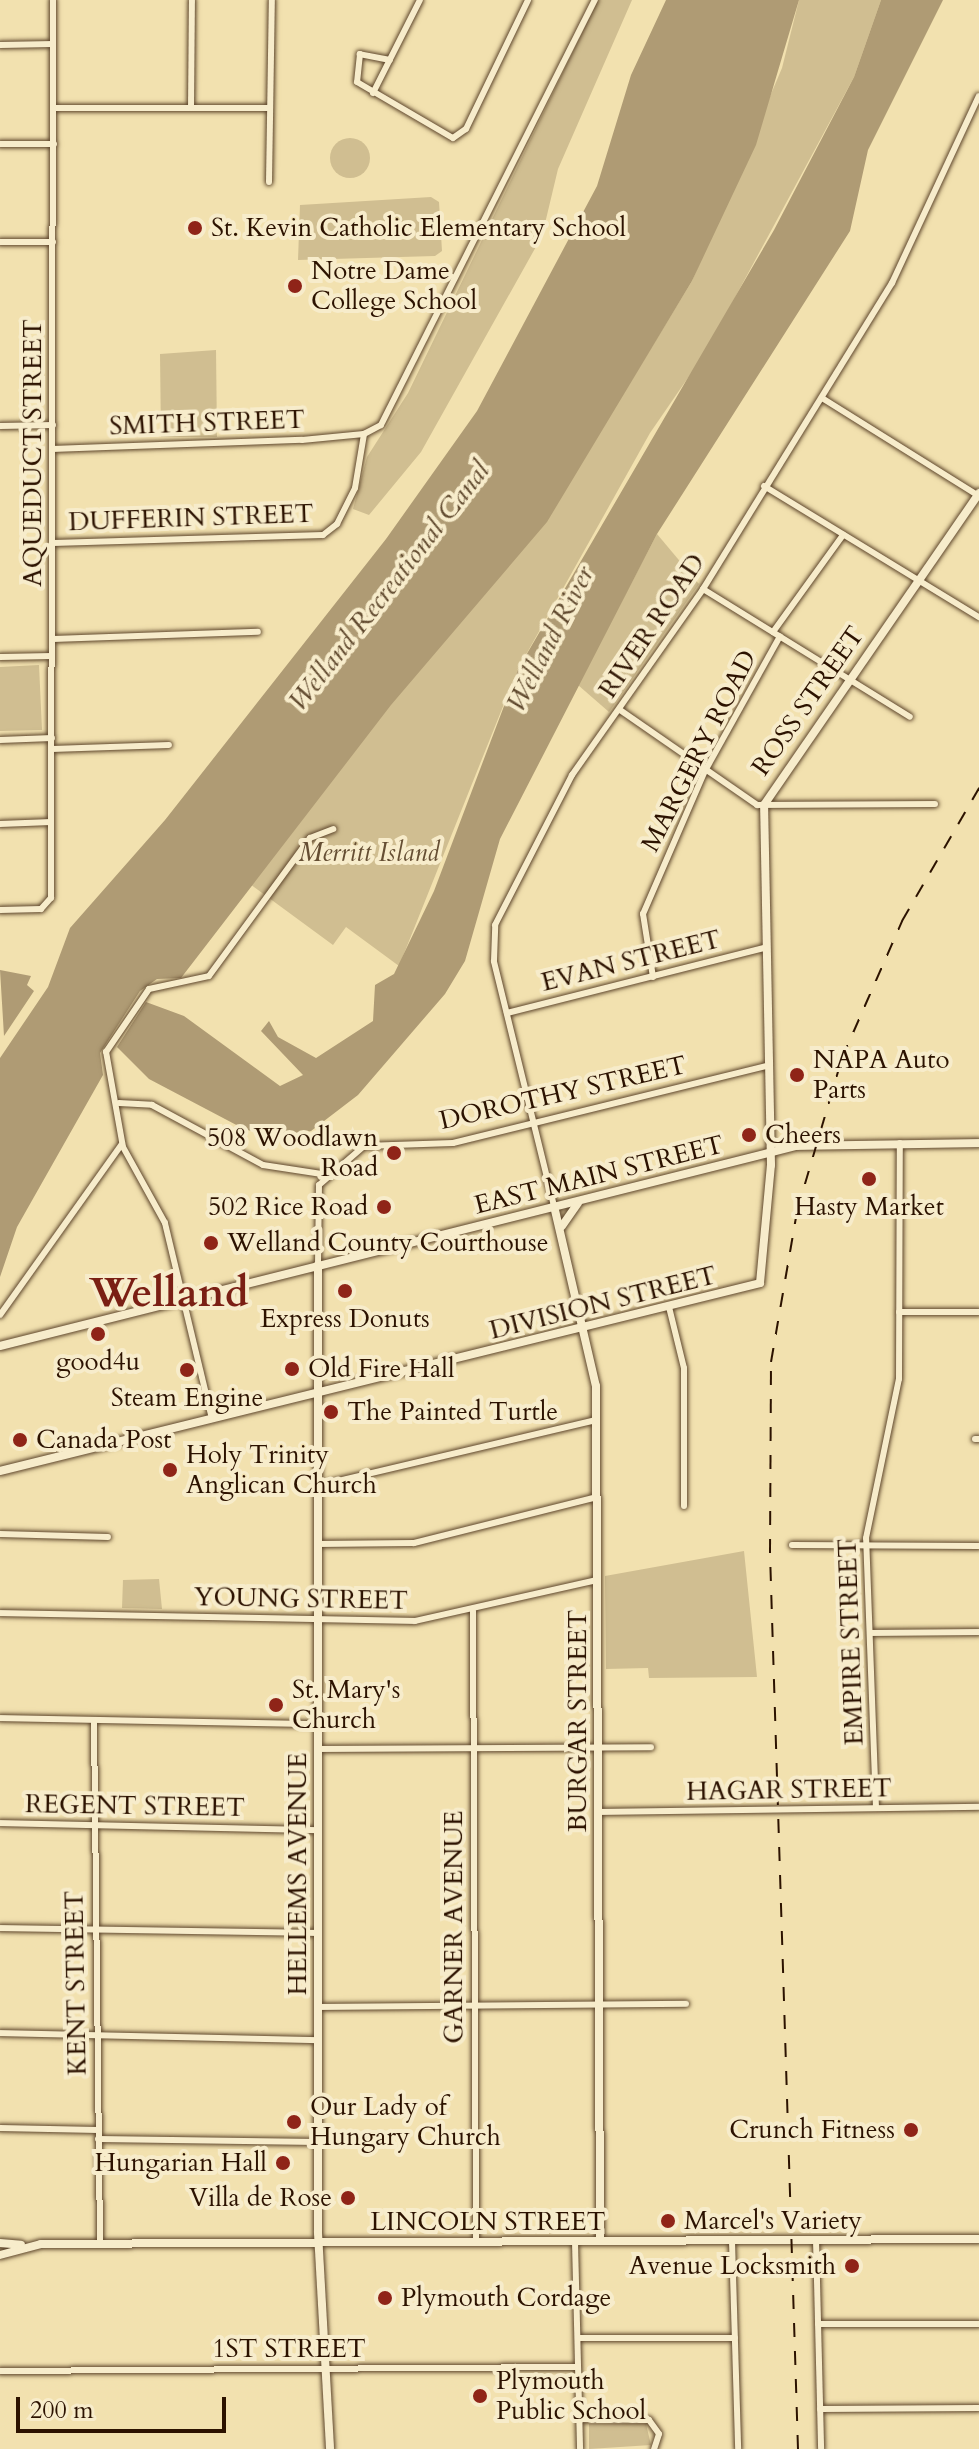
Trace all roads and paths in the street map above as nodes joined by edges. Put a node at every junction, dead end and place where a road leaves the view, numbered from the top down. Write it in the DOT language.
graph roads {
  1 [pos="53,0"];
  2 [pos="192,0"];
  3 [pos="272,0"];
  4 [pos="420,0"];
  5 [pos="528,0"];
  6 [pos="595,0"];
  7 [pos="53,44"];
  8 [pos="0,45"];
  9 [pos="390,60"];
  10 [pos="373,93"];
  11 [pos="979,96"];
  12 [pos="54,108"];
  13 [pos="191,108"];
  14 [pos="270,108"];
  15 [pos="971,117"];
  16 [pos="979,117"];
  17 [pos="0,144"];
  18 [pos="54,144"];
  19 [pos="269,182"];
  20 [pos="0,242"];
  21 [pos="53,242"];
  22 [pos="822,398"];
  23 [pos="53,425"];
  24 [pos="0,426"];
  25 [pos="364,434"];
  26 [pos="52,449"];
  27 [pos="764,486"];
  28 [pos="979,495"];
  29 [pos="843,535"];
  30 [pos="53,543"];
  31 [pos="917,580"];
  32 [pos="703,589"];
  33 [pos="979,617"];
  34 [pos="258,632"];
  35 [pos="776,634"];
  36 [pos="53,639"];
  37 [pos="52,656"];
  38 [pos="0,657"];
  39 [pos="847,679"];
  40 [pos="620,710"];
  41 [pos="910,717"];
  42 [pos="52,738"];
  43 [pos="0,740"];
  44 [pos="169,745"];
  45 [pos="52,749"];
  46 [pos="705,771"];
  47 [pos="935,804"];
  48 [pos="764,805"];
  49 [pos="51,822"];
  50 [pos="0,824"];
  51 [pos="333,829"];
  52 [pos="0,910"];
  53 [pos="764,948"];
  54 [pos="653,977"];
  55 [pos="507,1013"];
  56 [pos="766,1066"];
  57 [pos="119,1103"];
  58 [pos="534,1123"];
  59 [pos="900,1143"];
  60 [pos="979,1143"];
  61 [pos="122,1144"];
  62 [pos="769,1153"];
  63 [pos="328,1175"];
  64 [pos="612,1192"];
  65 [pos="554,1206"];
  66 [pos="563,1235"];
  67 [pos="318,1265"];
  68 [pos="182,1299"];
  69 [pos="669,1307"];
  70 [pos="899,1312"];
  71 [pos="979,1312"];
  72 [pos="0,1315"];
  73 [pos="585,1327"];
  74 [pos="0,1346"];
  75 [pos="318,1394"];
  76 [pos="212,1419"];
  77 [pos="596,1420"];
  78 [pos="0,1471"];
  79 [pos="317,1486"];
  80 [pos="597,1497"];
  81 [pos="684,1506"];
  82 [pos="0,1534"];
  83 [pos="108,1537"];
  84 [pos="317,1544"];
  85 [pos="792,1545"];
  86 [pos="868,1545"];
  87 [pos="979,1546"];
  88 [pos="597,1580"];
  89 [pos="473,1611"];
  90 [pos="0,1613"];
  91 [pos="317,1620"];
  92 [pos="979,1632"];
  93 [pos="871,1633"];
  94 [pos="0,1718"];
  95 [pos="94,1721"];
  96 [pos="317,1724"];
  97 [pos="598,1747"];
  98 [pos="651,1747"];
  99 [pos="473,1748"];
  100 [pos="317,1749"];
  101 [pos="979,1807"];
  102 [pos="876,1808"];
  103 [pos="599,1812"];
  104 [pos="0,1823"];
  105 [pos="95,1825"];
  106 [pos="318,1830"];
  107 [pos="0,1928"];
  108 [pos="96,1931"];
  109 [pos="318,1933"];
  110 [pos="686,2004"];
  111 [pos="599,2005"];
  112 [pos="318,2007"];
  113 [pos="474,2007"];
  114 [pos="0,2033"];
  115 [pos="97,2036"];
  116 [pos="318,2040"];
  117 [pos="0,2128"];
  118 [pos="98,2130"];
  119 [pos="98,2139"];
  120 [pos="318,2142"];
  121 [pos="979,2239"];
  122 [pos="816,2240"];
  123 [pos="600,2241"];
  124 [pos="732,2241"];
  125 [pos="476,2242"];
  126 [pos="575,2242"];
  127 [pos="0,2243"];
  128 [pos="319,2243"];
  129 [pos="100,2244"];
  130 [pos="22,2245"];
  131 [pos="0,2255"];
  132 [pos="818,2324"];
  133 [pos="979,2324"];
  134 [pos="578,2338"];
  135 [pos="735,2338"];
  136 [pos="578,2367"];
  137 [pos="325,2369"];
  138 [pos="0,2371"];
  139 [pos="979,2408"];
  140 [pos="820,2409"];
  141 [pos="579,2419"];
  142 [pos="330,2449"];
  143 [pos="580,2449"];
  144 [pos="654,2449"];
  145 [pos="738,2449"];
  146 [pos="821,2449"];
  1 -- 7 [label="street, AQUEDUCT STREET"];
  2 -- 13 [label="street"];
  3 -- 14 [label="street"];
  4 -- 9 [label="street"];
  5 -- 10 [label="street"];
  6 -- 25 [label="street"];
  7 -- 8 [label="street"];
  7 -- 12 [label="street, AQUEDUCT STREET"];
  9 -- 10 [label="street"];
  9 -- 10 [label="street"];
  11 -- 15 [label="street, RIVER ROAD"];
  12 -- 13 [label="street"];
  12 -- 18 [label="street, AQUEDUCT STREET"];
  13 -- 14 [label="street"];
  14 -- 19 [label="street"];
  15 -- 16 [label="street"];
  15 -- 22 [label="street, RIVER ROAD"];
  17 -- 18 [label="street"];
  18 -- 21 [label="street, AQUEDUCT STREET"];
  20 -- 21 [label="street"];
  21 -- 23 [label="street, AQUEDUCT STREET"];
  22 -- 27 [label="street, RIVER ROAD"];
  22 -- 28 [label="street"];
  23 -- 24 [label="street"];
  23 -- 26 [label="street, AQUEDUCT STREET"];
  25 -- 26 [label="street, SMITH STREET"];
  25 -- 30 [label="street, DUFFERIN STREET"];
  26 -- 30 [label="street, AQUEDUCT STREET"];
  27 -- 29 [label="street"];
  27 -- 32 [label="street, RIVER ROAD"];
  28 -- 31 [label="street, ROSS STREET"];
  29 -- 31 [label="street"];
  29 -- 35 [label="street, MARGERY ROAD"];
  30 -- 36 [label="street, AQUEDUCT STREET"];
  31 -- 33 [label="street"];
  31 -- 39 [label="street, ROSS STREET"];
  32 -- 35 [label="street"];
  32 -- 40 [label="street, RIVER ROAD"];
  34 -- 36 [label="street"];
  35 -- 39 [label="street"];
  35 -- 46 [label="street, MARGERY ROAD"];
  36 -- 37 [label="street, AQUEDUCT STREET"];
  37 -- 38 [label="street"];
  37 -- 42 [label="street, AQUEDUCT STREET"];
  39 -- 41 [label="street"];
  39 -- 48 [label="street, ROSS STREET"];
  40 -- 46 [label="street"];
  40 -- 55 [label="street, RIVER ROAD"];
  42 -- 43 [label="street"];
  42 -- 45 [label="street, AQUEDUCT STREET"];
  44 -- 45 [label="street"];
  45 -- 49 [label="street, AQUEDUCT STREET"];
  46 -- 48 [label="street"];
  46 -- 54 [label="street, MARGERY ROAD"];
  47 -- 48 [label="street"];
  48 -- 53 [label="street, ROSS STREET"];
  49 -- 50 [label="street"];
  49 -- 52 [label="street, AQUEDUCT STREET"];
  51 -- 57 [label="street"];
  53 -- 54 [label="street, EVAN STREET"];
  53 -- 56 [label="street, ROSS STREET"];
  54 -- 55 [label="street, EVAN STREET"];
  55 -- 58 [label="street, RIVER ROAD"];
  56 -- 58 [label="street, DOROTHY STREET"];
  56 -- 62 [label="street, ROSS STREET"];
  57 -- 61 [label="street"];
  57 -- 63 [label="street"];
  58 -- 63 [label="street, DOROTHY STREET"];
  58 -- 65 [label="street, RIVER ROAD"];
  59 -- 60 [label="street, EAST MAIN STREET"];
  59 -- 62 [label="street, EAST MAIN STREET"];
  59 -- 70 [label="street, EMPIRE STREET"];
  61 -- 68 [label="street"];
  61 -- 72 [label="street"];
  62 -- 64 [label="street, EAST MAIN STREET"];
  62 -- 69 [label="street, DIVISION STREET"];
  63 -- 67 [label="street"];
  64 -- 65 [label="street, EAST MAIN STREET"];
  64 -- 66 [label="street"];
  65 -- 66 [label="street, BURGAR STREET"];
  65 -- 67 [label="street, EAST MAIN STREET"];
  66 -- 73 [label="street, BURGAR STREET"];
  67 -- 68 [label="street, EAST MAIN STREET"];
  67 -- 75 [label="street, HELLEMS AVENUE"];
  68 -- 74 [label="street, EAST MAIN STREET"];
  68 -- 76 [label="street"];
  69 -- 73 [label="street, DIVISION STREET"];
  69 -- 81 [label="street"];
  70 -- 71 [label="street"];
  70 -- 86 [label="street, EMPIRE STREET"];
  73 -- 75 [label="street, DIVISION STREET"];
  73 -- 77 [label="street, BURGAR STREET"];
  75 -- 76 [label="street, DIVISION STREET"];
  75 -- 79 [label="street, HELLEMS AVENUE"];
  76 -- 78 [label="street, DIVISION STREET"];
  77 -- 79 [label="street"];
  77 -- 80 [label="street, BURGAR STREET"];
  79 -- 84 [label="street, HELLEMS AVENUE"];
  80 -- 84 [label="street"];
  80 -- 88 [label="street, BURGAR STREET"];
  82 -- 83 [label="street"];
  84 -- 91 [label="street, HELLEMS AVENUE"];
  85 -- 86 [label="street"];
  86 -- 87 [label="street"];
  86 -- 93 [label="street, EMPIRE STREET"];
  88 -- 89 [label="street, YOUNG STREET"];
  88 -- 97 [label="street, BURGAR STREET"];
  89 -- 91 [label="street, YOUNG STREET"];
  89 -- 99 [label="street, GARNER AVENUE"];
  90 -- 91 [label="street, YOUNG STREET"];
  91 -- 96 [label="street, HELLEMS AVENUE"];
  92 -- 93 [label="street"];
  93 -- 102 [label="street, EMPIRE STREET"];
  94 -- 95 [label="street"];
  95 -- 96 [label="street"];
  95 -- 105 [label="street, KENT STREET"];
  96 -- 100 [label="street, HELLEMS AVENUE"];
  97 -- 98 [label="street"];
  97 -- 99 [label="street"];
  97 -- 103 [label="street, BURGAR STREET"];
  99 -- 100 [label="street"];
  99 -- 113 [label="street, GARNER AVENUE"];
  100 -- 106 [label="street, HELLEMS AVENUE"];
  101 -- 102 [label="street, HAGAR STREET"];
  102 -- 103 [label="street, HAGAR STREET"];
  103 -- 111 [label="street, BURGAR STREET"];
  104 -- 105 [label="street, REGENT STREET"];
  105 -- 106 [label="street, REGENT STREET"];
  105 -- 108 [label="street, KENT STREET"];
  106 -- 109 [label="street, HELLEMS AVENUE"];
  107 -- 108 [label="street"];
  108 -- 109 [label="street"];
  108 -- 115 [label="street, KENT STREET"];
  109 -- 112 [label="street, HELLEMS AVENUE"];
  110 -- 111 [label="street"];
  111 -- 113 [label="street"];
  111 -- 123 [label="street, BURGAR STREET"];
  112 -- 113 [label="street"];
  112 -- 116 [label="street, HELLEMS AVENUE"];
  113 -- 125 [label="street, GARNER AVENUE"];
  114 -- 115 [label="street"];
  115 -- 116 [label="street"];
  115 -- 118 [label="street, KENT STREET"];
  116 -- 120 [label="street, HELLEMS AVENUE"];
  117 -- 118 [label="street"];
  118 -- 119 [label="street, KENT STREET"];
  119 -- 120 [label="street"];
  119 -- 129 [label="street, KENT STREET"];
  120 -- 128 [label="street, HELLEMS AVENUE"];
  121 -- 122 [label="street, LINCOLN STREET"];
  122 -- 124 [label="street, LINCOLN STREET"];
  122 -- 132 [label="street"];
  123 -- 124 [label="street, LINCOLN STREET"];
  123 -- 126 [label="street, LINCOLN STREET"];
  124 -- 135 [label="street"];
  125 -- 126 [label="street, LINCOLN STREET"];
  125 -- 128 [label="street, LINCOLN STREET"];
  126 -- 134 [label="street"];
  127 -- 130 [label="street"];
  128 -- 129 [label="street, LINCOLN STREET"];
  128 -- 137 [label="street, HELLEMS AVENUE"];
  129 -- 130 [label="street, LINCOLN STREET"];
  130 -- 131 [label="street, LINCOLN STREET"];
  132 -- 133 [label="street"];
  132 -- 140 [label="street"];
  134 -- 135 [label="street"];
  134 -- 136 [label="street"];
  135 -- 145 [label="street"];
  136 -- 137 [label="street, 1ST STREET"];
  136 -- 141 [label="street"];
  137 -- 138 [label="street, 1ST STREET"];
  137 -- 142 [label="street, HELLEMS AVENUE"];
  139 -- 140 [label="street"];
  140 -- 146 [label="street"];
  141 -- 143 [label="street"];
  141 -- 144 [label="street"];
}
